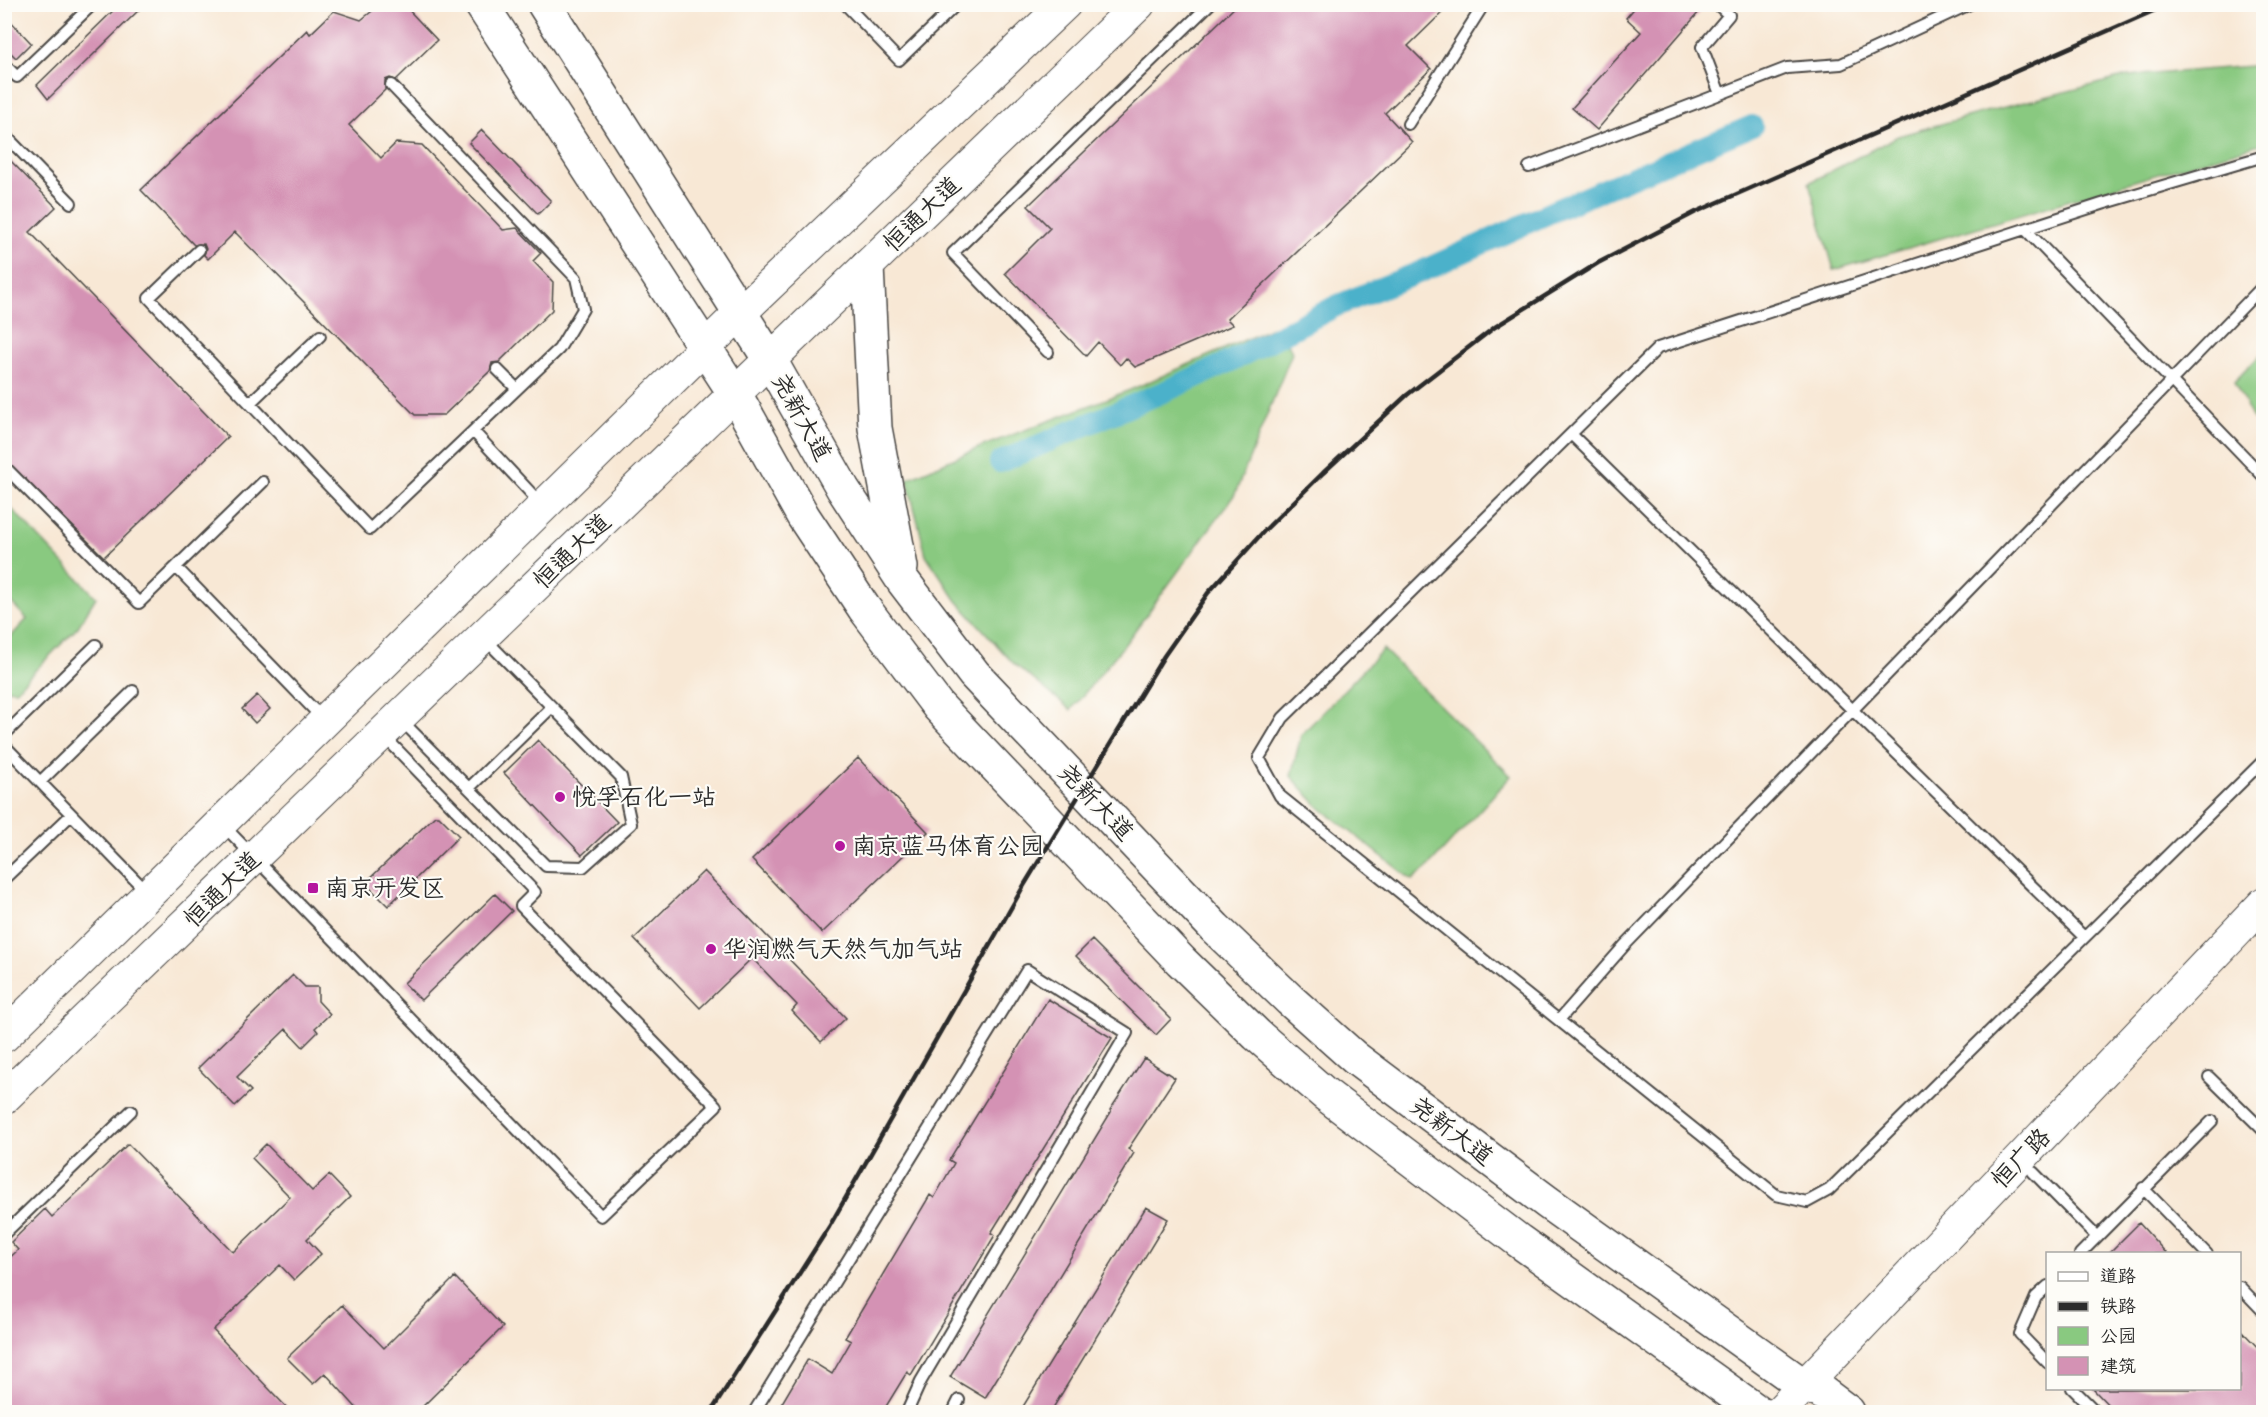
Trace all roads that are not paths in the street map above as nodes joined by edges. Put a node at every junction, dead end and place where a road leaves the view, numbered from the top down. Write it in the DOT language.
graph roads {
  1 [pos="93,4"];
  2 [pos="481,4"];
  3 [pos="544,4"];
  4 [pos="845,4"];
  5 [pos="957,4"];
  6 [pos="1065,4"];
  7 [pos="1139,4"];
  8 [pos="1210,4"];
  9 [pos="1484,4"];
  10 [pos="1717,4"];
  11 [pos="1970,4"];
  12 [pos="4,64"];
  13 [pos="391,85"];
  14 [pos="1719,94"];
  15 [pos="1408,124"];
  16 [pos="4,134"];
  17 [pos="2264,156"];
  18 [pos="1529,167"];
  19 [pos="71,203"];
  20 [pos="2025,229"];
  21 [pos="199,250"];
  22 [pos="867,267"];
  23 [pos="2264,285"];
  24 [pos="740,313"];
  25 [pos="320,336"];
  26 [pos="705,347"];
  27 [pos="1048,352"];
  28 [pos="770,360"];
  29 [pos="497,369"];
  30 [pos="2171,381"];
  31 [pos="517,389"];
  32 [pos="735,394"];
  33 [pos="250,403"];
  34 [pos="472,431"];
  35 [pos="1571,434"];
  36 [pos="4,466"];
  37 [pos="2264,477"];
  38 [pos="263,482"];
  39 [pos="544,506"];
  40 [pos="176,567"];
  41 [pos="903,581"];
  42 [pos="483,637"];
  43 [pos="96,645"];
  44 [pos="133,691"];
  45 [pos="552,707"];
  46 [pos="1852,710"];
  47 [pos="326,722"];
  48 [pos="390,726"];
  49 [pos="4,735"];
  50 [pos="4,746"];
  51 [pos="2264,760"];
  52 [pos="40,782"];
  53 [pos="469,788"];
  54 [pos="71,815"];
  55 [pos="222,824"];
  56 [pos="255,857"];
  57 [pos="4,879"];
  58 [pos="149,895"];
  59 [pos="2264,903"];
  60 [pos="2264,932"];
  61 [pos="2084,937"];
  62 [pos="1559,1020"];
  63 [pos="4,1036"];
  64 [pos="2209,1077"];
  65 [pos="4,1098"];
  66 [pos="131,1111"];
  67 [pos="2212,1121"];
  68 [pos="2264,1131"];
  69 [pos="2033,1172"];
  70 [pos="2143,1188"];
  71 [pos="4,1234"];
  72 [pos="2097,1237"];
  73 [pos="2082,1252"];
  74 [pos="2205,1252"];
  75 [pos="2046,1288"];
  76 [pos="2241,1288"];
  77 [pos="2264,1312"];
  78 [pos="2046,1361"];
  79 [pos="2073,1390"];
  80 [pos="1808,1396"];
  81 [pos="959,1400"];
  82 [pos="754,1413"];
  83 [pos="907,1413"];
  84 [pos="953,1413"];
  85 [pos="1758,1413"];
  86 [pos="1779,1413"];
  87 [pos="1848,1413"];
  88 [pos="2096,1413"];
  1 -- 12 [label="lane"];
  2 -- 26 [label="main road, 尧新大道"];
  3 -- 24 [label="main road, 尧新大道"];
  4 -- 5 [label="lane"];
  6 -- 24 [label="main road, 恒通大道"];
  7 -- 22 [label="main road, 恒通大道"];
  8 -- 27 [label="lane"];
  9 -- 15 [label="lane"];
  10 -- 14 [label="lane"];
  11 -- 14 [label="lane"];
  13 -- 31 [label="lane"];
  14 -- 18 [label="lane"];
  16 -- 19 [label="lane"];
  17 -- 20 [label="lane"];
  20 -- 30 [label="lane"];
  20 -- 35 [label="lane"];
  21 -- 33 [label="lane"];
  22 -- 28 [label="main road, 恒通大道"];
  22 -- 41 [label="main road"];
  23 -- 30 [label="lane"];
  24 -- 26 [label="main road, 恒通大道"];
  24 -- 28 [label="main road, 尧新大道"];
  25 -- 33 [label="lane"];
  26 -- 32 [label="main road, 尧新大道"];
  26 -- 39 [label="main road, 恒通大道"];
  28 -- 32 [label="main road, 恒通大道"];
  28 -- 41 [label="main road, 尧新大道"];
  29 -- 31 [label="lane"];
  30 -- 37 [label="lane"];
  30 -- 46 [label="lane"];
  31 -- 34 [label="lane"];
  32 -- 42 [label="main road, 恒通大道"];
  32 -- 85 [label="main road, 尧新大道"];
  33 -- 34 [label="lane"];
  34 -- 39 [label="lane"];
  35 -- 46 [label="lane"];
  35 -- 62 [label="lane"];
  36 -- 40 [label="lane"];
  38 -- 40 [label="lane"];
  39 -- 47 [label="main road, 恒通大道"];
  40 -- 47 [label="lane"];
  41 -- 80 [label="main road, 尧新大道"];
  42 -- 45 [label="lane"];
  42 -- 48 [label="main road, 恒通大道"];
  43 -- 49 [label="lane"];
  44 -- 52 [label="lane"];
  45 -- 53 [label="lane"];
  45 -- 53 [label="lane"];
  46 -- 61 [label="lane"];
  46 -- 62 [label="lane"];
  47 -- 55 [label="main road, 恒通大道"];
  48 -- 53 [label="lane"];
  48 -- 56 [label="main road, 恒通大道"];
  48 -- 56 [label="lane"];
  50 -- 52 [label="lane"];
  51 -- 61 [label="lane"];
  52 -- 54 [label="lane"];
  54 -- 57 [label="lane"];
  54 -- 58 [label="lane"];
  55 -- 56 [label="lane"];
  55 -- 58 [label="main road, 恒通大道"];
  56 -- 65 [label="main road, 恒通大道"];
  58 -- 63 [label="main road, 恒通大道"];
  59 -- 80 [label="main road, 恒广路"];
  60 -- 69 [label="main road, 恒广路"];
  61 -- 62 [label="lane"];
  64 -- 68 [label="lane"];
  66 -- 71 [label="lane"];
  67 -- 70 [label="lane"];
  69 -- 72 [label="lane"];
  69 -- 80 [label="main road, 恒广路"];
  70 -- 72 [label="lane"];
  70 -- 74 [label="lane"];
  72 -- 73 [label="lane"];
  75 -- 78 [label="lane"];
  76 -- 77 [label="lane"];
  79 -- 88 [label="lane"];
  80 -- 86 [label="main road, 恒广路"];
  80 -- 87 [label="main road, 尧新大道"];
  81 -- 84 [label="lane"];
  82 -- 83 [label="lane"];
}
